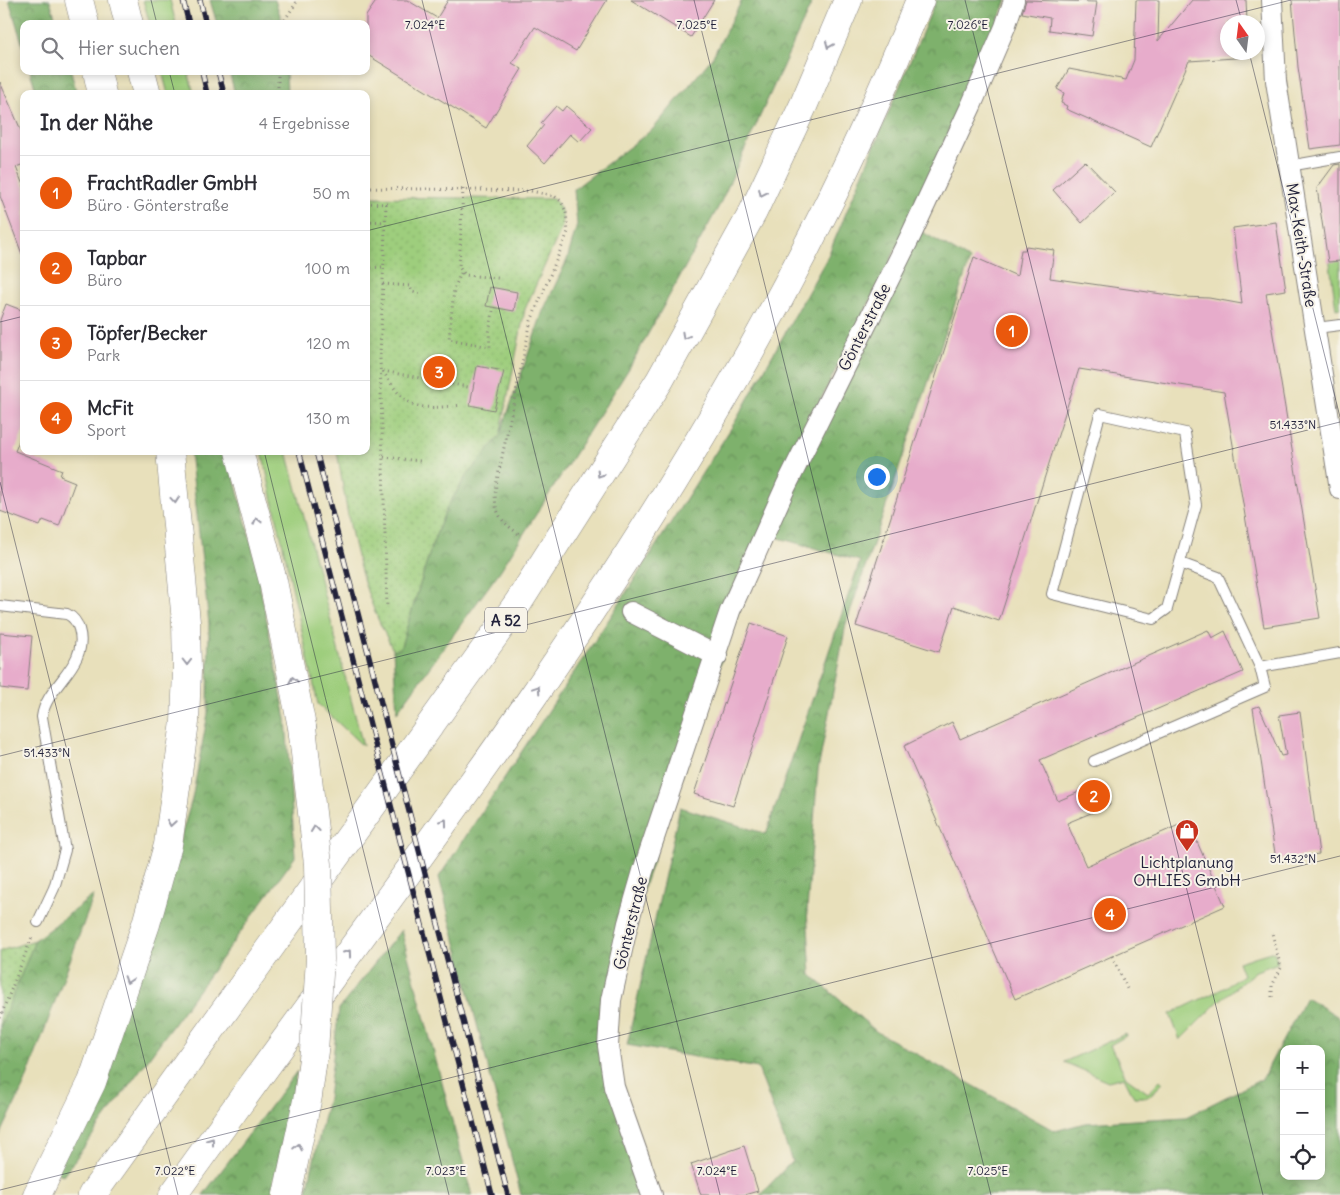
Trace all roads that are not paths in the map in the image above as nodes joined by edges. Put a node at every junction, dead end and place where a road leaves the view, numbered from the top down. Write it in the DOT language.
graph roads {
  1 [pos="79,0"];
  2 [pos="123,0"];
  3 [pos="848,0"];
  4 [pos="920,0"];
  5 [pos="1014,0"];
  6 [pos="1272,0"];
  7 [pos="84,20"];
  8 [pos="128,20"];
  9 [pos="98,75"];
  10 [pos="142,75"];
  11 [pos="101,90"];
  12 [pos="146,90"];
  13 [pos="1340,157"];
  14 [pos="1289,166"];
  15 [pos="1340,325"];
  16 [pos="1316,328"];
  17 [pos="170,455"];
  18 [pos="240,455"];
  19 [pos="1340,489"];
  20 [pos="1180,563"];
  21 [pos="0,606"];
  22 [pos="630,612"];
  23 [pos="1340,653"];
  24 [pos="717,656"];
  25 [pos="1260,667"];
  26 [pos="1094,761"];
  27 [pos="38,922"];
  28 [pos="37,1195"];
  29 [pos="92,1195"];
  30 [pos="173,1195"];
  31 [pos="287,1195"];
  32 [pos="652,1195"];
  1 -- 7 [label="highway"];
  2 -- 8 [label="highway"];
  3 -- 29 [label="highway, A 52, one-way"];
  30 -- 4 [label="highway, one-way"];
  5 -- 24 [label="street, Gönterstraße"];
  6 -- 14 [label="street, Max-Keith-Straße"];
  9 -- 11 [label="highway"];
  10 -- 12 [label="highway"];
  13 -- 14 [label="lane"];
  14 -- 16 [label="street, Max-Keith-Straße"];
  15 -- 16 [label="lane"];
  16 -- 19 [label="street, Max-Keith-Straße"];
  17 -- 28 [label="highway, one-way"];
  31 -- 18 [label="highway, one-way, bridge"];
  20 -- 20 [label="lane"];
  20 -- 25 [label="lane"];
  21 -- 27 [label="lane"];
  22 -- 24 [label="street"];
  23 -- 25 [label="lane"];
  24 -- 32 [label="street, Gönterstraße"];
  25 -- 26 [label="lane"];
}
